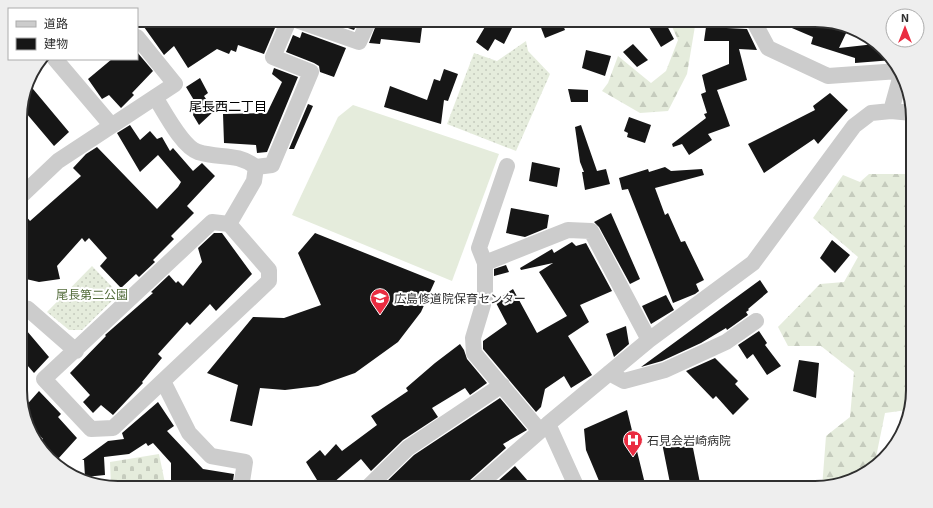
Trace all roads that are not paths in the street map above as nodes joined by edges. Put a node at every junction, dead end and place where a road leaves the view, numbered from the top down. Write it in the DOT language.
graph roads {
  1 [pos="286,27"];
  2 [pos="316,27"];
  3 [pos="366,27"];
  4 [pos="757,27"];
  5 [pos="138,38"];
  6 [pos="56,60"];
  7 [pos="893,71"];
  8 [pos="899,83"];
  9 [pos="155,97"];
  10 [pos="891,111"];
  11 [pos="906,112"];
  12 [pos="111,126"];
  13 [pos="508,166"];
  14 [pos="256,167"];
  15 [pos="27,190"];
  16 [pos="229,224"];
  17 [pos="485,263"];
  18 [pos="27,310"];
  19 [pos="756,322"];
  20 [pos="649,340"];
  21 [pos="76,351"];
  22 [pos="609,373"];
  23 [pos="163,381"];
  24 [pos="502,385"];
  25 [pos="544,427"];
  26 [pos="242,481"];
  27 [pos="374,481"];
  28 [pos="483,481"];
  29 [pos="573,481"];
  1 -- 14 [label="street"];
  2 -- 3 [label="street"];
  4 -- 7 [label="street"];
  5 -- 9 [label="street"];
  6 -- 12 [label="street"];
  8 -- 10 [label="street"];
  9 -- 12 [label="street"];
  9 -- 14 [label="street"];
  10 -- 11 [label="street"];
  10 -- 20 [label="street"];
  12 -- 15 [label="street"];
  13 -- 17 [label="street"];
  14 -- 16 [label="street"];
  16 -- 21 [label="street"];
  16 -- 23 [label="street"];
  17 -- 20 [label="street"];
  17 -- 24 [label="street"];
  18 -- 21 [label="street"];
  19 -- 22 [label="street"];
  20 -- 22 [label="street"];
  21 -- 23 [label="street"];
  22 -- 25 [label="street"];
  23 -- 26 [label="street"];
  24 -- 25 [label="street"];
  24 -- 27 [label="street"];
  25 -- 28 [label="street"];
  25 -- 29 [label="street"];
}
